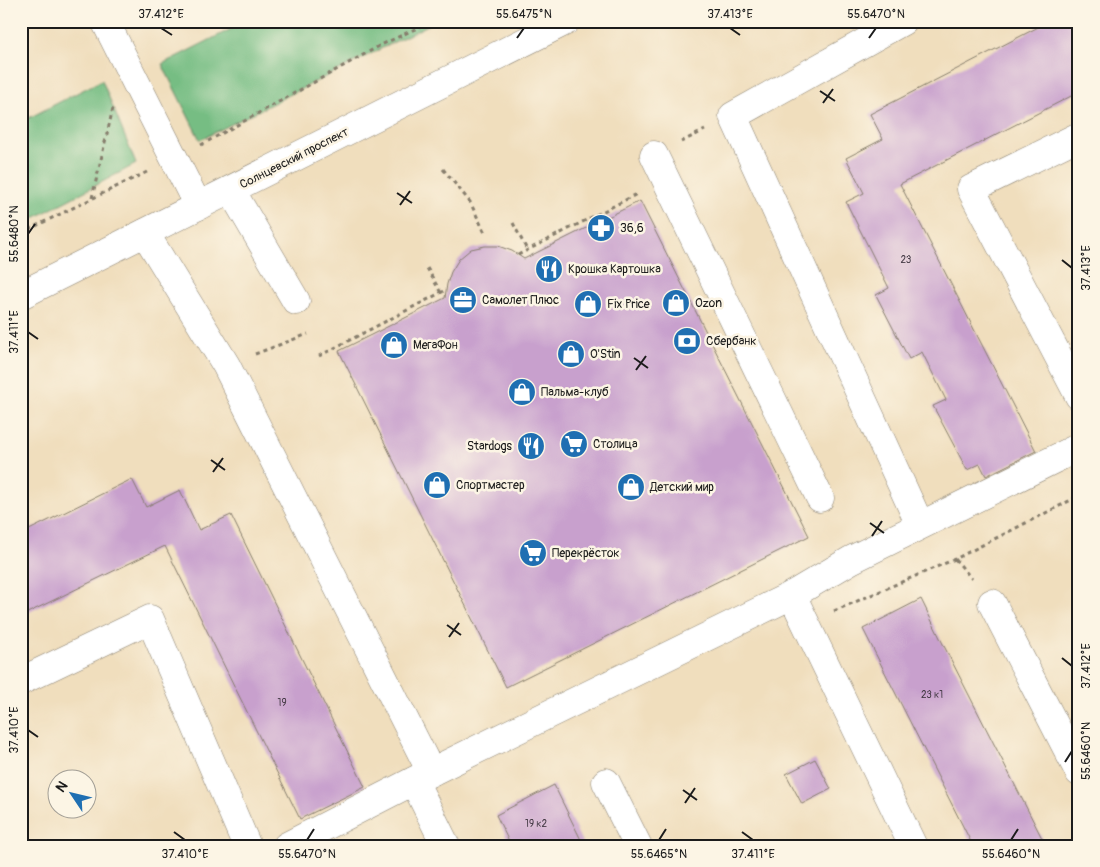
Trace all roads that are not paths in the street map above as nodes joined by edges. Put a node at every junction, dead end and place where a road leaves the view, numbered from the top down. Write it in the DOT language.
graph roads {
  1 [pos="105,21"];
  2 [pos="566,21"];
  3 [pos="904,21"];
  4 [pos="1079,136"];
  5 [pos="654,155"];
  6 [pos="231,190"];
  7 [pos="198,206"];
  8 [pos="145,233"];
  9 [pos="21,295"];
  10 [pos="296,301"];
  11 [pos="1079,396"];
  12 [pos="1079,447"];
  13 [pos="820,498"];
  14 [pos="920,525"];
  15 [pos="792,595"];
  16 [pos="992,602"];
  17 [pos="21,681"];
  18 [pos="1079,772"];
  19 [pos="422,777"];
  20 [pos="606,782"];
  21 [pos="248,846"];
  22 [pos="287,846"];
  23 [pos="446,846"];
  24 [pos="638,846"];
  25 [pos="913,846"];
  1 -- 7 [label="street"];
  2 -- 6 [label="street, Солнцевский проспект"];
  3 -- 14 [label="street"];
  4 -- 11 [label="street"];
  5 -- 13 [label="street"];
  6 -- 7 [label="street, Солнцевский проспект"];
  6 -- 10 [label="street"];
  7 -- 8 [label="street, Солнцевский проспект"];
  8 -- 9 [label="street, Солнцевский проспект"];
  8 -- 19 [label="street"];
  12 -- 14 [label="street"];
  14 -- 15 [label="street"];
  15 -- 19 [label="street"];
  15 -- 25 [label="street"];
  16 -- 18 [label="street"];
  17 -- 21 [label="street"];
  19 -- 22 [label="street"];
  19 -- 23 [label="street"];
  20 -- 24 [label="street"];
}
